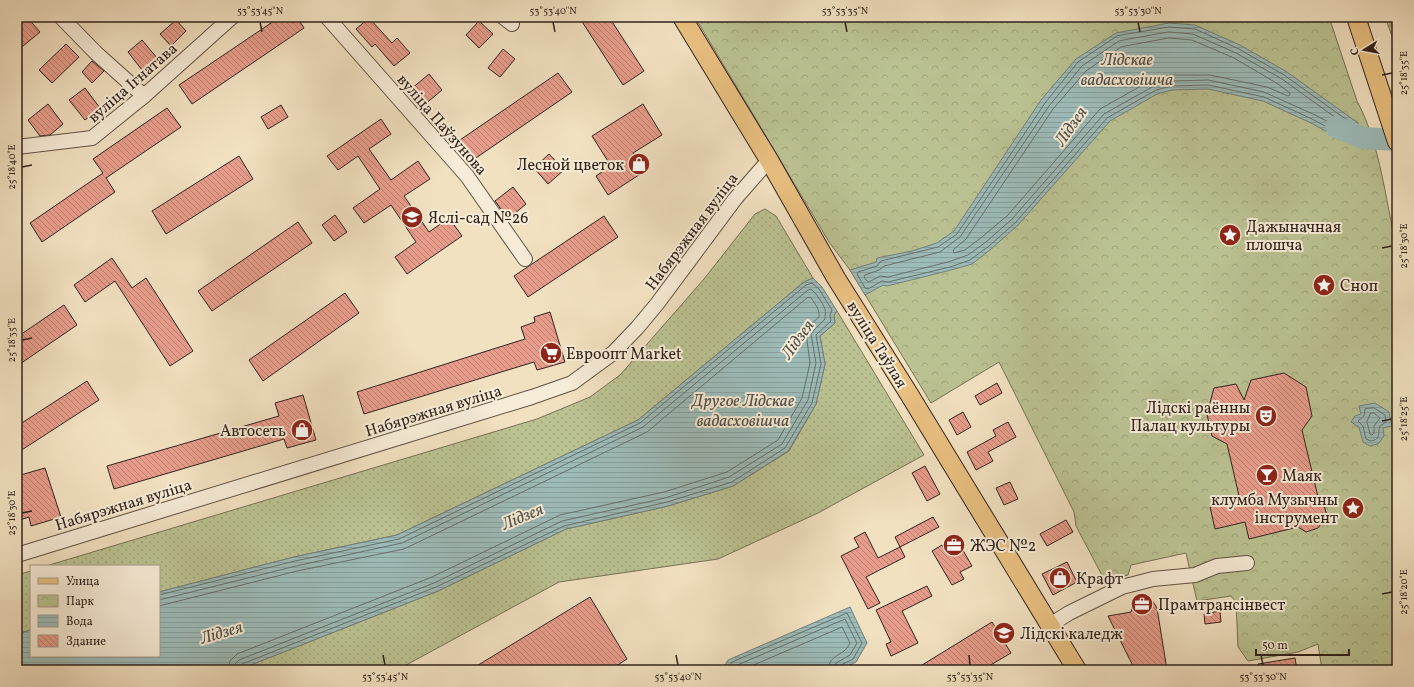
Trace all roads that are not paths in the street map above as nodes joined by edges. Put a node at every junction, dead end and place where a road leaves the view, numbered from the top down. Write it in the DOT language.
graph roads {
  1 [pos="61,17"];
  2 [pos="232,17"];
  3 [pos="327,17"];
  4 [pos="682,17"];
  5 [pos="1356,17"];
  6 [pos="144,96"];
  7 [pos="1397,142"];
  8 [pos="17,147"];
  9 [pos="769,160"];
  10 [pos="525,259"];
  11 [pos="17,555"];
  12 [pos="1246,563"];
  13 [pos="1050,625"];
  14 [pos="1077,670"];
  1 -- 6 [label="street"];
  2 -- 6 [label="street, вуліца Ігнатава"];
  3 -- 10 [label="street, вуліца Паўзунова"];
  4 -- 9 [label="main road, вуліца Таўлая"];
  5 -- 7 [label="main road"];
  6 -- 8 [label="street, вуліца Ігнатава"];
  9 -- 11 [label="street, Набярэжная вуліца"];
  9 -- 13 [label="main road, вуліца Таўлая"];
  12 -- 13 [label="street"];
  13 -- 14 [label="main road, вуліца Таўлая"];
}
